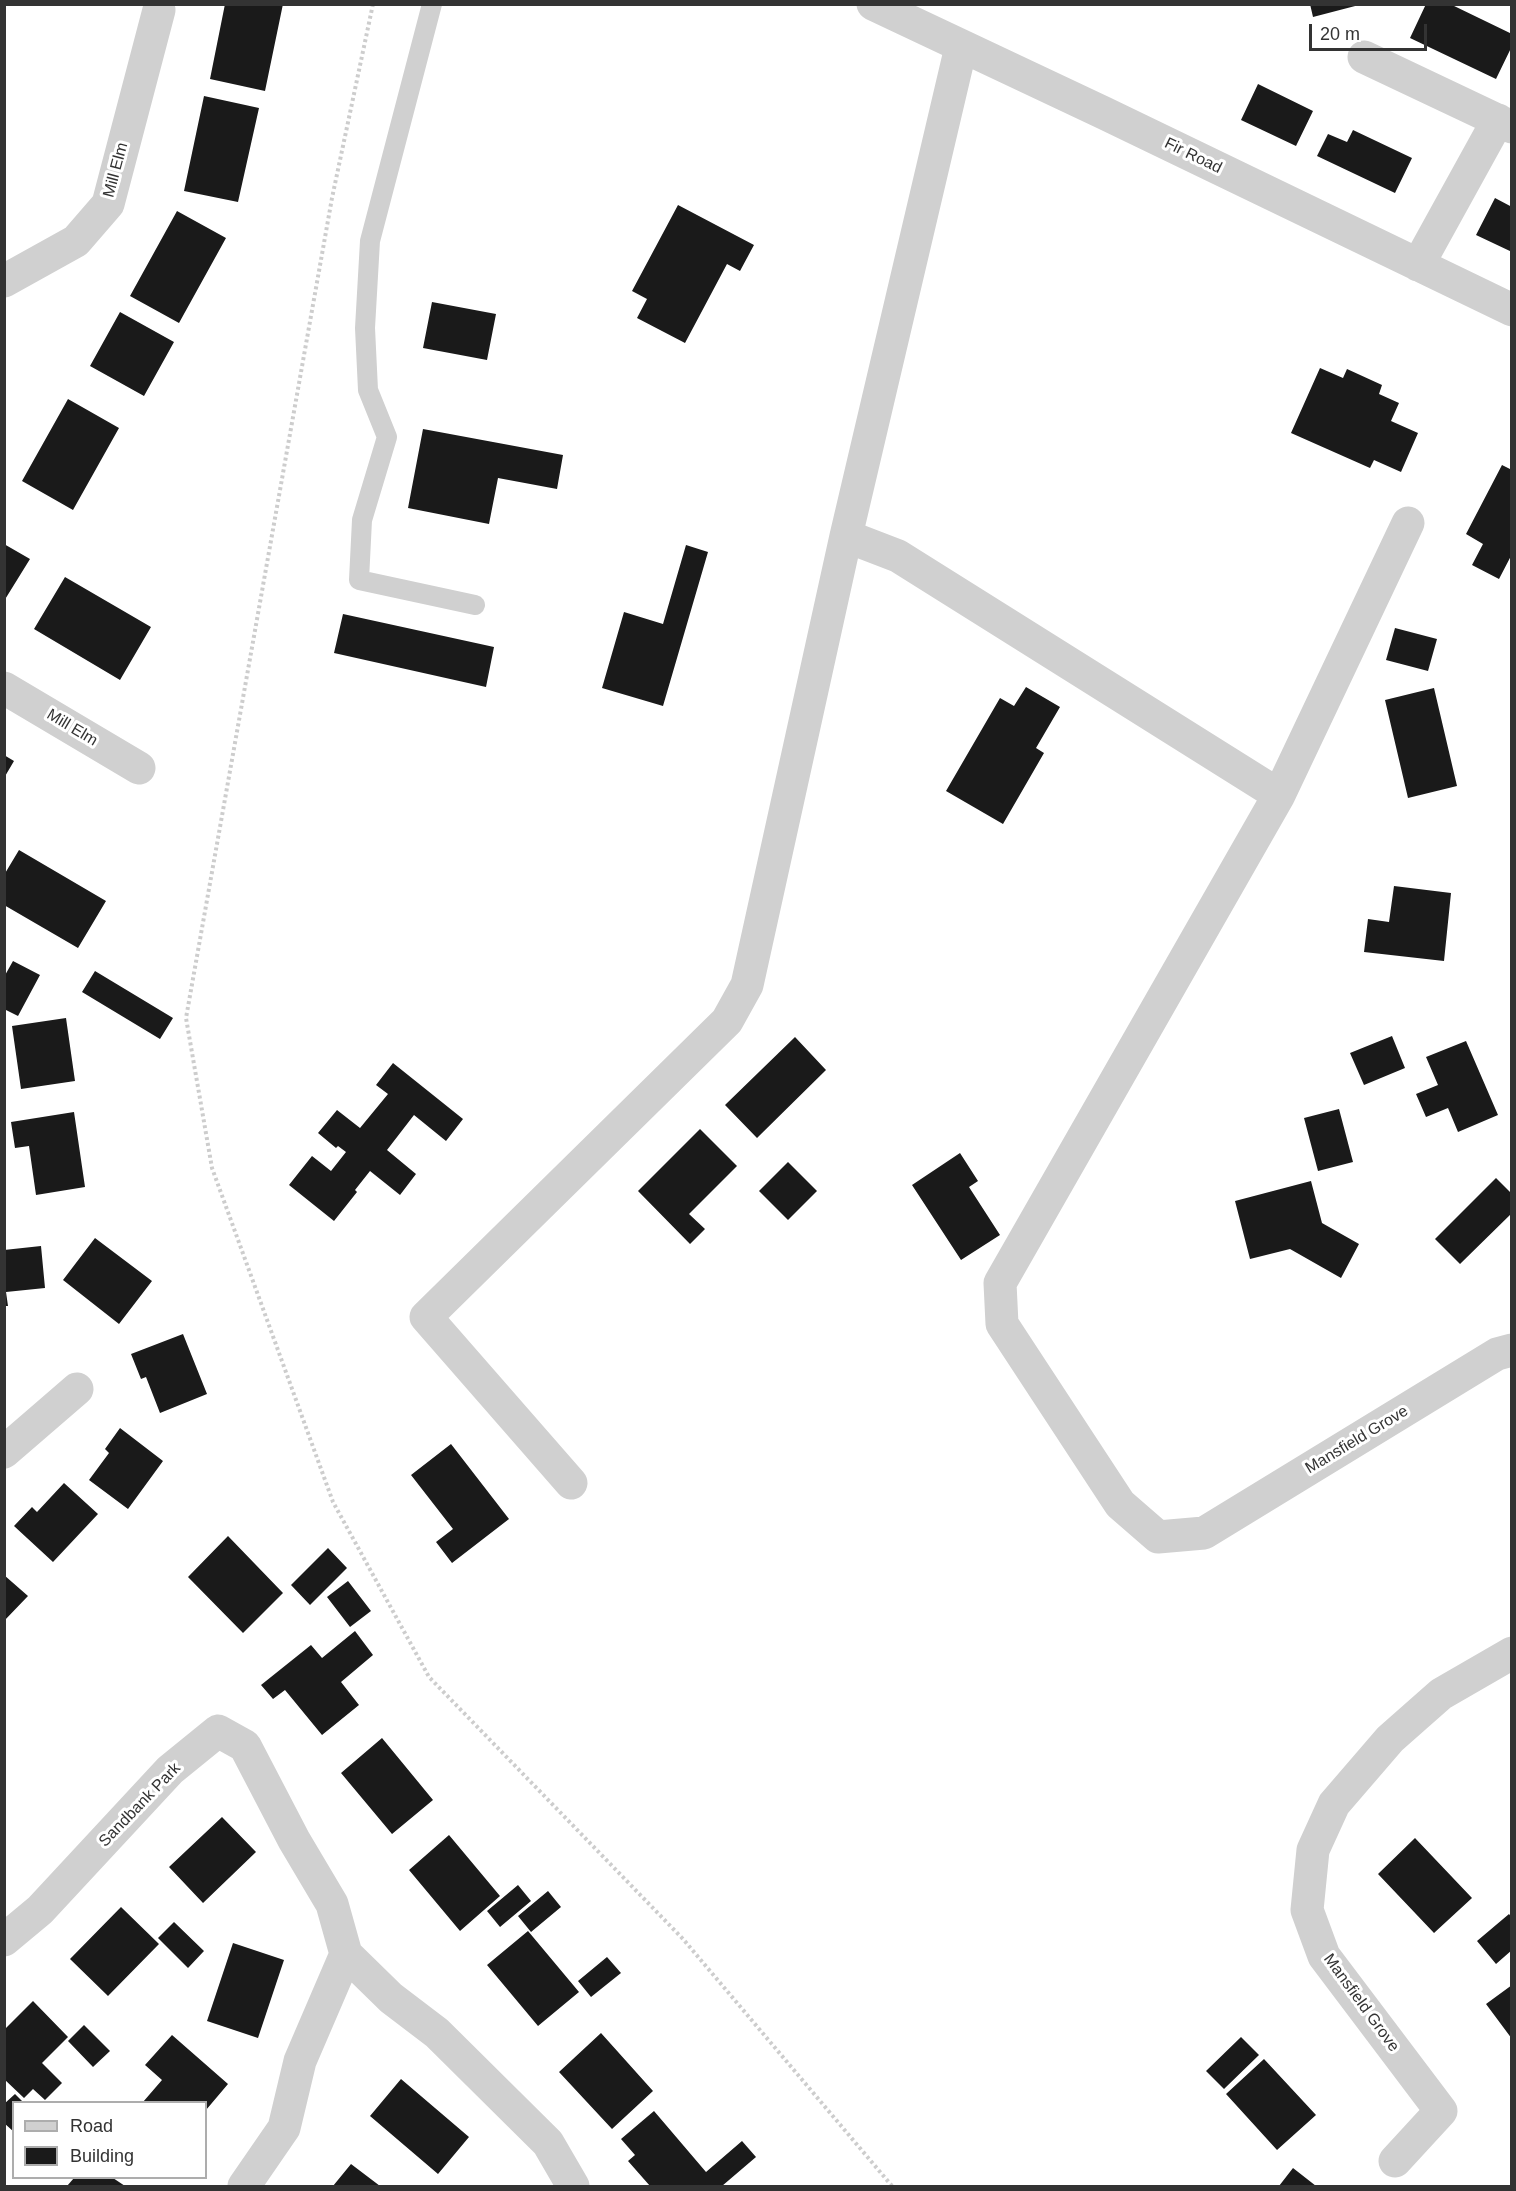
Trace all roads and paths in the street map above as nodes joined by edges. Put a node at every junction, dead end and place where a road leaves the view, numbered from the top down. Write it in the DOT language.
graph roads {
  1 [pos="374,4"];
  2 [pos="432,4"];
  3 [pos="873,4"];
  4 [pos="159,10"];
  5 [pos="961,47"];
  6 [pos="1364,57"];
  7 [pos="1505,124"];
  8 [pos="1418,265"];
  9 [pos="4,282"];
  10 [pos="1512,310"];
  11 [pos="1408,523"];
  12 [pos="846,536"];
  13 [pos="475,605"];
  14 [pos="4,688"];
  15 [pos="139,768"];
  16 [pos="1279,795"];
  17 [pos="1512,1350"];
  18 [pos="77,1389"];
  19 [pos="4,1452"];
  20 [pos="571,1483"];
  21 [pos="1512,1653"];
  22 [pos="4,1940"];
  23 [pos="346,1954"];
  24 [pos="1395,2161"];
  25 [pos="244,2187"];
  26 [pos="573,2187"];
  27 [pos="892,2187"];
  1 -- 27 [label="path"];
  2 -- 13 [label="lane"];
  3 -- 5 [label="street, Fir Road"];
  4 -- 9 [label="street, Mill Elm"];
  5 -- 8 [label="street, Fir Road"];
  5 -- 12 [label="street"];
  6 -- 7 [label="street"];
  7 -- 8 [label="street"];
  8 -- 10 [label="street, Fir Road"];
  11 -- 16 [label="street"];
  12 -- 16 [label="street"];
  12 -- 20 [label="street"];
  14 -- 15 [label="street, Mill Elm"];
  16 -- 17 [label="street, Mansfield Grove"];
  18 -- 19 [label="street"];
  21 -- 24 [label="street, Mansfield Grove"];
  22 -- 23 [label="street, Sandbank Park"];
  23 -- 25 [label="street"];
  23 -- 26 [label="street"];
}
